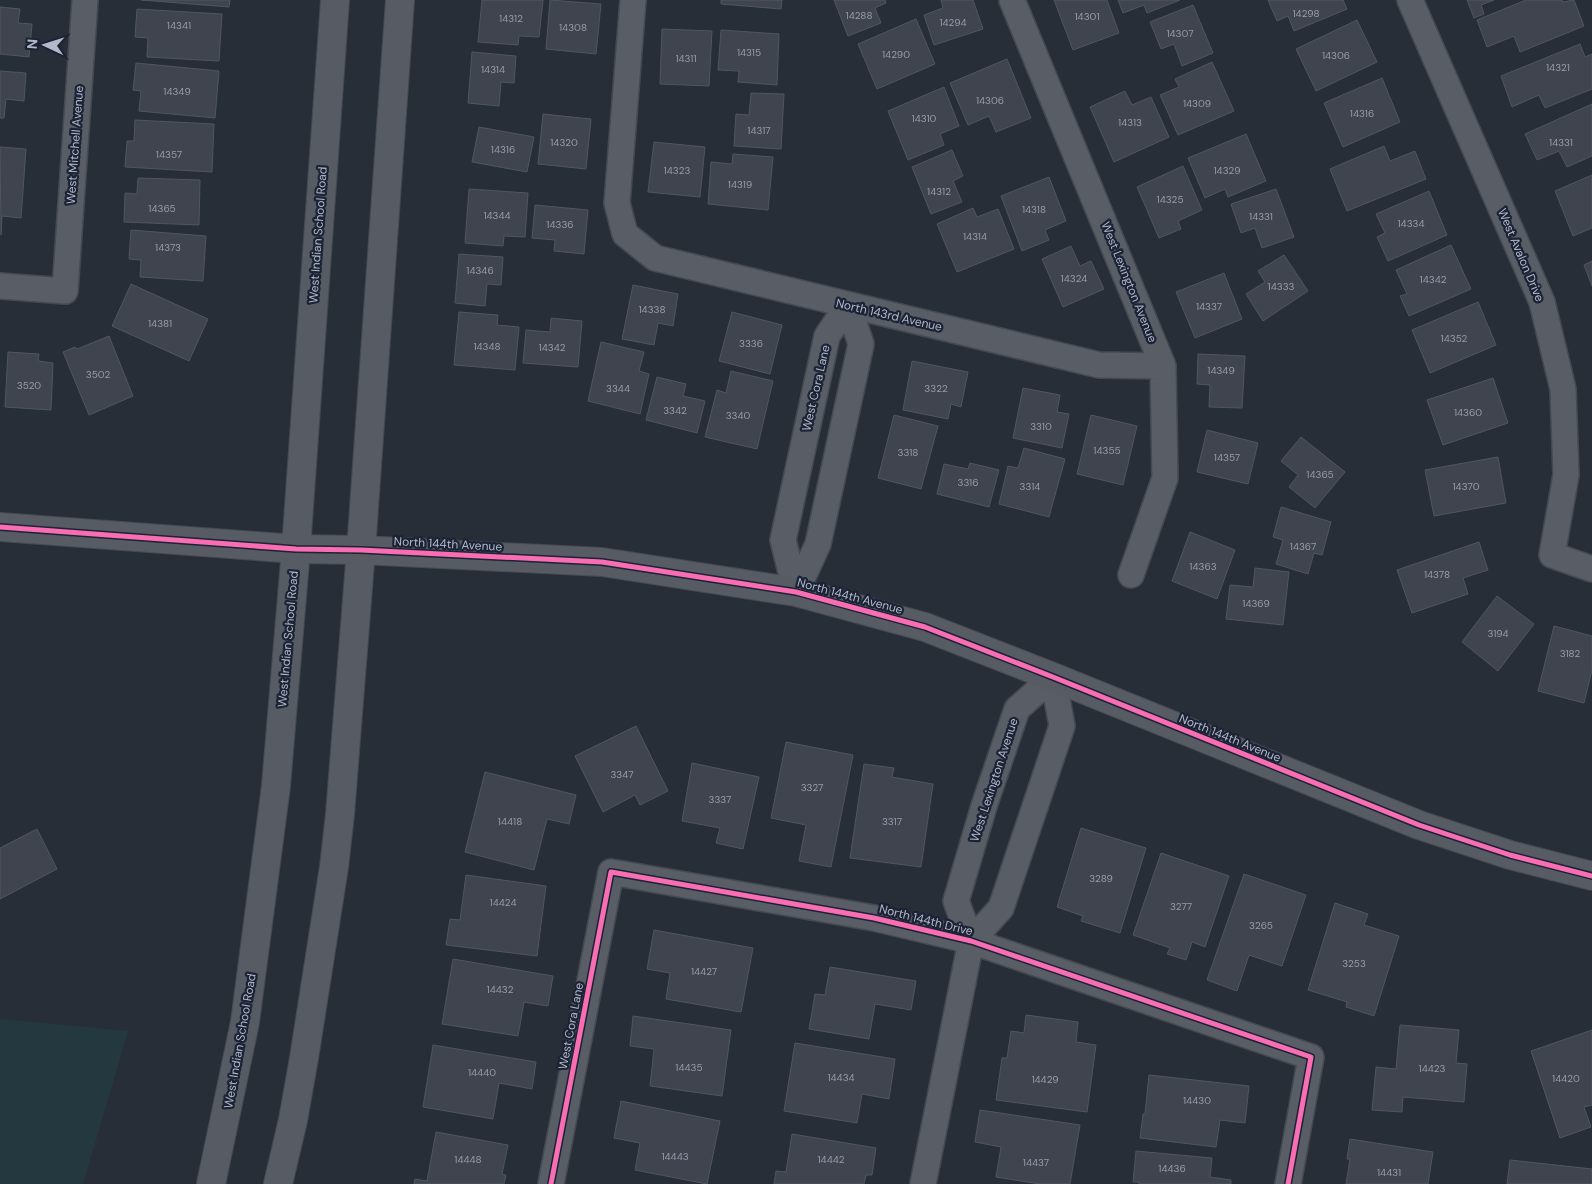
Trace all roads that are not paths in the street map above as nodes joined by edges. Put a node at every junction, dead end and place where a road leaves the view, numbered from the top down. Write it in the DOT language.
graph roads {
  1 [pos="85,0"];
  2 [pos="335,0"];
  3 [pos="400,0"];
  4 [pos="633,0"];
  5 [pos="1012,0"];
  6 [pos="1410,0"];
  7 [pos="0,286"];
  8 [pos="848,305"];
  9 [pos="1163,366"];
  10 [pos="0,527"];
  11 [pos="296,549"];
  12 [pos="361,550"];
  13 [pos="1592,568"];
  14 [pos="1131,575"];
  15 [pos="796,592"];
  16 [pos="1052,677"];
  17 [pos="611,872"];
  18 [pos="1592,876"];
  19 [pos="971,941"];
  20 [pos="212,1184"];
  21 [pos="278,1184"];
  22 [pos="551,1184"];
  23 [pos="923,1184"];
  24 [pos="1288,1184"];
  1 -- 7 [label="street, West Mitchell Avenue"];
  2 -- 11 [label="main road, West Indian School Road"];
  3 -- 12 [label="main road"];
  4 -- 8 [label="street, North 143rd Avenue"];
  5 -- 9 [label="street, West Lexington Avenue"];
  6 -- 13 [label="street, West Avalon Drive"];
  8 -- 9 [label="street, North 143rd Avenue"];
  8 -- 15 [label="street"];
  8 -- 15 [label="street, West Cora Lane"];
  9 -- 14 [label="street, West Lexington Avenue"];
  10 -- 11 [label="main road, North 144th Avenue"];
  11 -- 12 [label="main road, North 144th Avenue"];
  11 -- 20 [label="main road, West Indian School Road"];
  12 -- 15 [label="main road, North 144th Avenue"];
  12 -- 21 [label="main road"];
  15 -- 16 [label="main road, North 144th Avenue"];
  16 -- 18 [label="main road, North 144th Avenue"];
  16 -- 19 [label="street"];
  16 -- 19 [label="street, West Lexington Avenue"];
  17 -- 19 [label="street, North 144th Drive"];
  17 -- 22 [label="street, West Cora Lane"];
  19 -- 23 [label="street"];
  19 -- 24 [label="street, North 144th Drive"];
}
